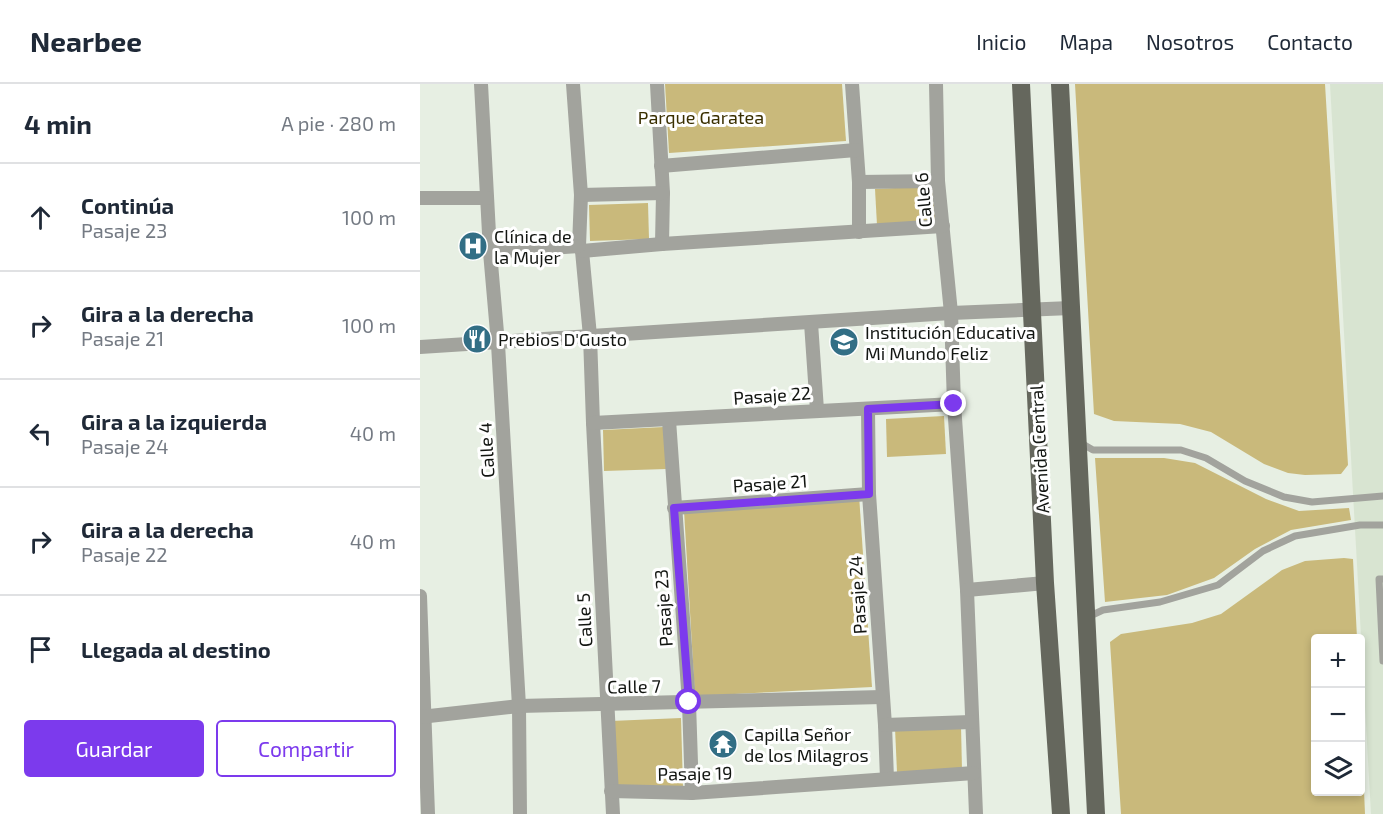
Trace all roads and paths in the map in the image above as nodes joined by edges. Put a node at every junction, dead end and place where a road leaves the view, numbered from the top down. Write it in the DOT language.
graph roads {
  1 [pos="481,84"];
  2 [pos="573,84"];
  3 [pos="657,84"];
  4 [pos="852,84"];
  5 [pos="936,84"];
  6 [pos="1021,84"];
  7 [pos="1060,84"];
  8 [pos="856,150"];
  9 [pos="661,166"];
  10 [pos="938,181"];
  11 [pos="859,182"];
  12 [pos="663,194"];
  13 [pos="581,195"];
  14 [pos="420,198"];
  15 [pos="487,198"];
  16 [pos="943,226"];
  17 [pos="859,232"];
  18 [pos="662,244"];
  19 [pos="580,249"];
  20 [pos="490,252"];
  21 [pos="1071,308"];
  22 [pos="1032,311"];
  23 [pos="951,313"];
  24 [pos="811,323"];
  25 [pos="590,336"];
  26 [pos="498,344"];
  27 [pos="420,348"];
  28 [pos="954,404"];
  29 [pos="868,409"];
  30 [pos="817,410"];
  31 [pos="669,420"];
  32 [pos="593,423"];
  33 [pos="1078,441"];
  34 [pos="869,494"];
  35 [pos="1383,496"];
  36 [pos="674,508"];
  37 [pos="1383,525"];
  38 [pos="1383,579"];
  39 [pos="1045,583"];
  40 [pos="967,590"];
  41 [pos="420,596"];
  42 [pos="1088,618"];
  43 [pos="1383,661"];
  44 [pos="882,697"];
  45 [pos="689,702"];
  46 [pos="606,705"];
  47 [pos="519,706"];
  48 [pos="422,717"];
  49 [pos="971,722"];
  50 [pos="885,725"];
  51 [pos="974,773"];
  52 [pos="886,779"];
  53 [pos="611,791"];
  54 [pos="692,793"];
  55 [pos="425,810"];
  56 [pos="520,814"];
  57 [pos="613,814"];
  58 [pos="976,814"];
  59 [pos="1061,814"];
  60 [pos="1096,814"];
  1 -- 15 [label="street, Calle 4"];
  2 -- 13 [label="street, Calle 5"];
  3 -- 9 [label="street"];
  4 -- 8 [label="street"];
  5 -- 10 [label="street, Calle 6"];
  6 -- 22 [label="main road, Avenida Central"];
  7 -- 21 [label="main road"];
  8 -- 9 [label="street"];
  8 -- 11 [label="street"];
  9 -- 12 [label="street"];
  10 -- 11 [label="street"];
  10 -- 16 [label="street, Calle 6"];
  11 -- 17 [label="street"];
  12 -- 13 [label="street"];
  12 -- 18 [label="street"];
  13 -- 19 [label="street, Calle 5"];
  14 -- 15 [label="street"];
  15 -- 20 [label="street, Calle 4"];
  16 -- 17 [label="street"];
  16 -- 23 [label="street, Calle 6"];
  17 -- 18 [label="street"];
  18 -- 19 [label="street"];
  19 -- 20 [label="street"];
  19 -- 25 [label="street, Calle 5"];
  20 -- 26 [label="street, Calle 4"];
  21 -- 22 [label="street"];
  21 -- 33 [label="main road"];
  22 -- 23 [label="street"];
  22 -- 39 [label="main road, Avenida Central"];
  23 -- 24 [label="street"];
  23 -- 28 [label="street, Calle 6"];
  24 -- 25 [label="street"];
  24 -- 30 [label="street"];
  25 -- 26 [label="street"];
  25 -- 32 [label="street, Calle 5"];
  26 -- 27 [label="street"];
  26 -- 47 [label="street, Calle 4"];
  28 -- 29 [label="street, Pasaje 22"];
  28 -- 40 [label="street, Calle 6"];
  29 -- 30 [label="street, Pasaje 22"];
  29 -- 34 [label="street, Pasaje 24"];
  30 -- 31 [label="street, Pasaje 22"];
  31 -- 32 [label="street, Pasaje 22"];
  31 -- 36 [label="street, Pasaje 23"];
  32 -- 46 [label="street, Calle 5"];
  33 -- 35 [label="lane"];
  33 -- 42 [label="main road"];
  34 -- 36 [label="street, Pasaje 21"];
  34 -- 44 [label="street, Pasaje 24"];
  36 -- 45 [label="street, Pasaje 23"];
  37 -- 42 [label="lane"];
  38 -- 43 [label="lane"];
  39 -- 40 [label="street"];
  39 -- 59 [label="main road, Avenida Central"];
  40 -- 49 [label="street, Calle 6"];
  41 -- 48 [label="street"];
  42 -- 60 [label="main road"];
  44 -- 45 [label="street, Calle 7"];
  44 -- 50 [label="street, Pasaje 24"];
  45 -- 46 [label="street, Calle 7"];
  45 -- 54 [label="street, Pasaje 23"];
  46 -- 47 [label="street, Calle 7"];
  46 -- 53 [label="street, Calle 5"];
  47 -- 48 [label="street, Calle 7"];
  47 -- 56 [label="street, Calle 4"];
  48 -- 55 [label="street"];
  49 -- 50 [label="street"];
  49 -- 51 [label="street, Calle 6"];
  50 -- 52 [label="street, Pasaje 24"];
  51 -- 52 [label="street, Pasaje 19"];
  51 -- 58 [label="street, Calle 6"];
  52 -- 54 [label="street, Pasaje 19"];
  53 -- 54 [label="street, Pasaje 19"];
  53 -- 57 [label="street, Calle 5"];
}
